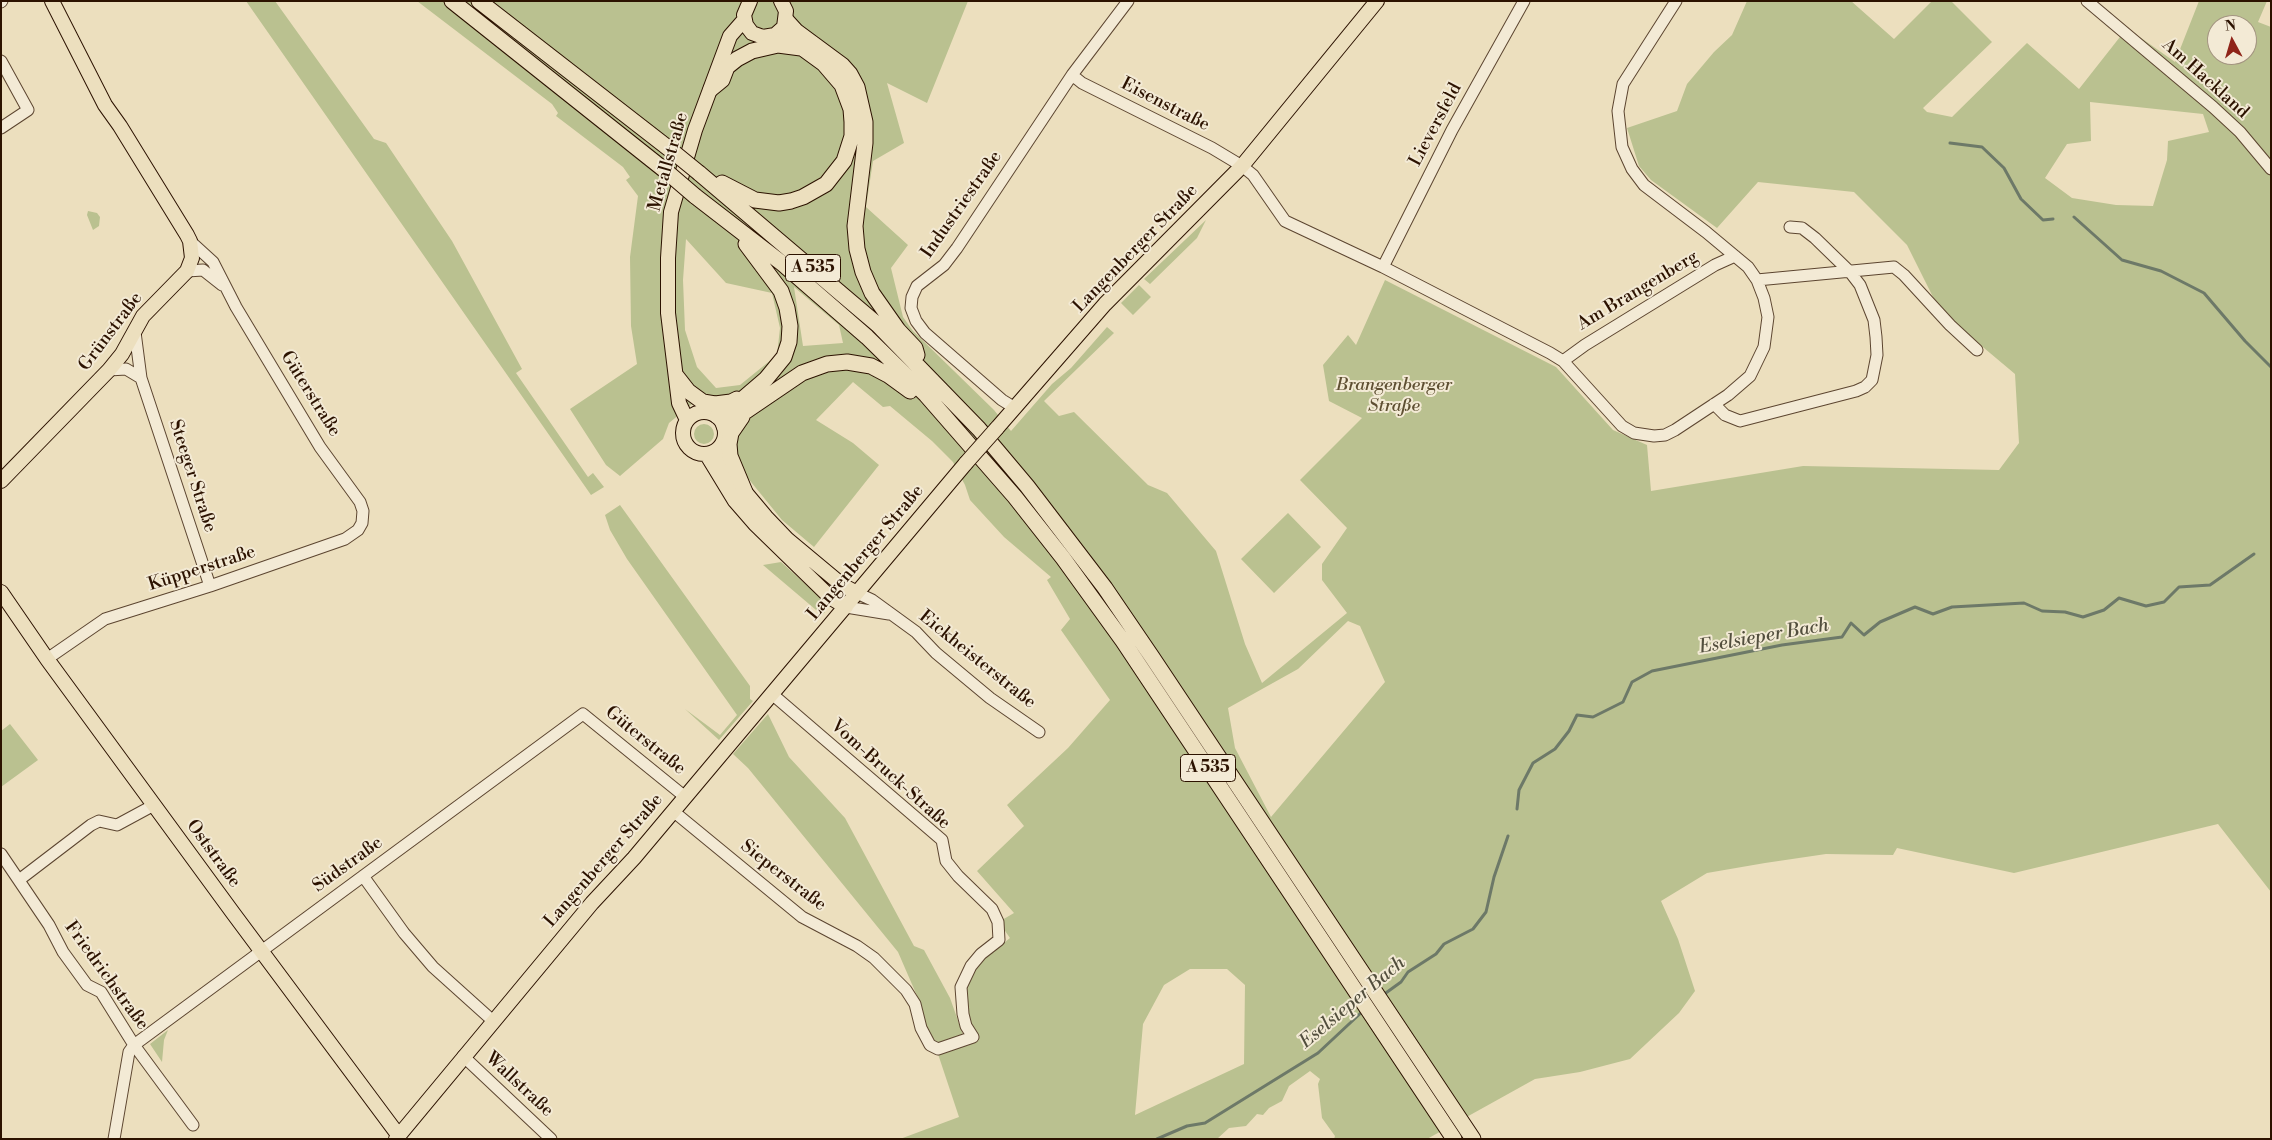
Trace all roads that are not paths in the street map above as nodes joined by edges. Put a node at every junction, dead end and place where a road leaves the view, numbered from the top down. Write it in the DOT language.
graph roads {
  1 [pos="52,1"];
  2 [pos="452,1"];
  3 [pos="478,1"];
  4 [pos="750,1"];
  5 [pos="781,1"];
  6 [pos="1128,1"];
  7 [pos="1377,1"];
  8 [pos="1524,1"];
  9 [pos="1676,1"];
  10 [pos="2087,1"];
  11 [pos="744,20"];
  12 [pos="783,26"];
  13 [pos="752,32"];
  14 [pos="804,48"];
  15 [pos="726,50"];
  16 [pos="1,61"];
  17 [pos="1072,75"];
  18 [pos="710,90"];
  19 [pos="1,128"];
  20 [pos="1242,166"];
  21 [pos="2271,169"];
  22 [pos="699,172"];
  23 [pos="719,216"];
  24 [pos="1790,227"];
  25 [pos="190,242"];
  26 [pos="1735,256"];
  27 [pos="1383,267"];
  28 [pos="187,271"];
  29 [pos="1850,272"];
  30 [pos="1756,280"];
  31 [pos="226,290"];
  32 [pos="135,327"];
  33 [pos="1977,350"];
  34 [pos="1563,361"];
  35 [pos="921,369"];
  36 [pos="109,370"];
  37 [pos="677,377"];
  38 [pos="141,378"];
  39 [pos="756,388"];
  40 [pos="926,395"];
  41 [pos="1714,404"];
  42 [pos="749,408"];
  43 [pos="1015,408"];
  44 [pos="701,412"];
  45 [pos="687,420"];
  46 [pos="721,421"];
  47 [pos="713,452"];
  48 [pos="1,481"];
  49 [pos="745,492"];
  50 [pos="363,515"];
  51 [pos="210,586"];
  52 [pos="1,592"];
  53 [pos="857,593"];
  54 [pos="846,607"];
  55 [pos="893,615"];
  56 [pos="47,659"];
  57 [pos="772,694"];
  58 [pos="583,714"];
  59 [pos="1038,732"];
  60 [pos="684,796"];
  61 [pos="154,805"];
  62 [pos="673,811"];
  63 [pos="1,854"];
  64 [pos="363,876"];
  65 [pos="17,877"];
  66 [pos="262,951"];
  67 [pos="492,1021"];
  68 [pos="972,1037"];
  69 [pos="134,1045"];
  70 [pos="463,1056"];
  71 [pos="193,1125"];
  72 [pos="397,1137"];
  73 [pos="114,1139"];
  74 [pos="551,1139"];
  75 [pos="1454,1139"];
  76 [pos="1473,1139"];
  1 -- 25 [label="main road, Güterstraße"];
  2 -- 23 [label="highway, A 535, bridge"];
  3 -- 22 [label="highway, A 535, bridge"];
  4 -- 11 [label="main road, Metallstraße"];
  5 -- 12 [label="main road"];
  6 -- 17 [label="street, Industriestraße"];
  7 -- 20 [label="main road, Langenberger Straße"];
  8 -- 27 [label="street, Lieversfeld"];
  9 -- 26 [label="street, Am Brangenberg"];
  10 -- 21 [label="street, Am Hackland"];
  11 -- 13 [label="main road"];
  11 -- 15 [label="main road, Metallstraße"];
  12 -- 13 [label="main road"];
  12 -- 14 [label="highway"];
  12 -- 35 [label="highway"];
  13 -- 15 [label="main road"];
  14 -- 18 [label="highway"];
  14 -- 22 [label="highway"];
  15 -- 18 [label="main road, Metallstraße"];
  16 -- 19 [label="street"];
  17 -- 20 [label="street, Eisenstraße"];
  17 -- 43 [label="street, Industriestraße"];
  18 -- 37 [label="main road, Metallstraße"];
  20 -- 27 [label="street"];
  20 -- 43 [label="main road, Langenberger Straße"];
  22 -- 35 [label="highway, A 535"];
  23 -- 39 [label="highway"];
  23 -- 40 [label="highway, A 535"];
  24 -- 29 [label="street"];
  25 -- 28 [label="main road"];
  25 -- 31 [label="street, Güterstraße"];
  26 -- 30 [label="street, Am Brangenberg"];
  26 -- 34 [label="street, Am Brangenberg"];
  27 -- 34 [label="street"];
  28 -- 31 [label="street, Güterstraße"];
  28 -- 32 [label="main road, Grünstraße"];
  29 -- 30 [label="street"];
  29 -- 33 [label="street"];
  29 -- 41 [label="street"];
  30 -- 41 [label="street, Am Brangenberg"];
  31 -- 50 [label="street, Güterstraße"];
  32 -- 36 [label="main road, Grünstraße"];
  32 -- 38 [label="street, Steeger Straße"];
  34 -- 41 [label="street, Am Brangenberg"];
  35 -- 76 [label="highway, A 535"];
  36 -- 38 [label="street"];
  36 -- 48 [label="main road, Grünstraße"];
  37 -- 39 [label="highway"];
  37 -- 44 [label="main road, Metallstraße"];
  37 -- 45 [label="main road, Metallstraße"];
  38 -- 51 [label="street, Steeger Straße"];
  39 -- 46 [label="highway"];
  40 -- 42 [label="highway"];
  40 -- 75 [label="highway, A 535"];
  42 -- 46 [label="highway"];
  42 -- 49 [label="highway"];
  43 -- 53 [label="main road, Langenberger Straße, bridge"];
  44 -- 45 [label="main road"];
  44 -- 46 [label="main road"];
  45 -- 47 [label="main road"];
  46 -- 47 [label="main road"];
  47 -- 49 [label="main road"];
  47 -- 54 [label="main road"];
  49 -- 53 [label="main road"];
  50 -- 51 [label="street, Küpperstraße"];
  51 -- 56 [label="street, Küpperstraße"];
  52 -- 56 [label="main road, Oststraße"];
  53 -- 54 [label="main road, Langenberger Straße"];
  53 -- 55 [label="street, Eickheisterstraße"];
  54 -- 55 [label="street, Eickheisterstraße"];
  54 -- 57 [label="main road, Langenberger Straße"];
  55 -- 59 [label="street, Eickheisterstraße"];
  56 -- 61 [label="main road, Oststraße"];
  57 -- 60 [label="main road, Langenberger Straße"];
  57 -- 68 [label="street, Vom-Bruck-Straße"];
  58 -- 60 [label="street, Güterstraße"];
  58 -- 64 [label="street, Südstraße"];
  60 -- 62 [label="main road, Langenberger Straße"];
  61 -- 65 [label="street"];
  61 -- 66 [label="main road, Oststraße"];
  62 -- 67 [label="main road, Langenberger Straße"];
  62 -- 68 [label="street, Sieperstraße"];
  63 -- 65 [label="street, Friedrichstraße"];
  64 -- 66 [label="street, Südstraße"];
  64 -- 67 [label="street"];
  65 -- 69 [label="street, Friedrichstraße"];
  66 -- 69 [label="street, Südstraße"];
  66 -- 72 [label="main road, Oststraße"];
  67 -- 70 [label="main road, Langenberger Straße"];
  69 -- 71 [label="street, Friedrichstraße"];
  69 -- 73 [label="street"];
  70 -- 72 [label="main road, Langenberger Straße"];
  70 -- 74 [label="street, Wallstraße"];
}
